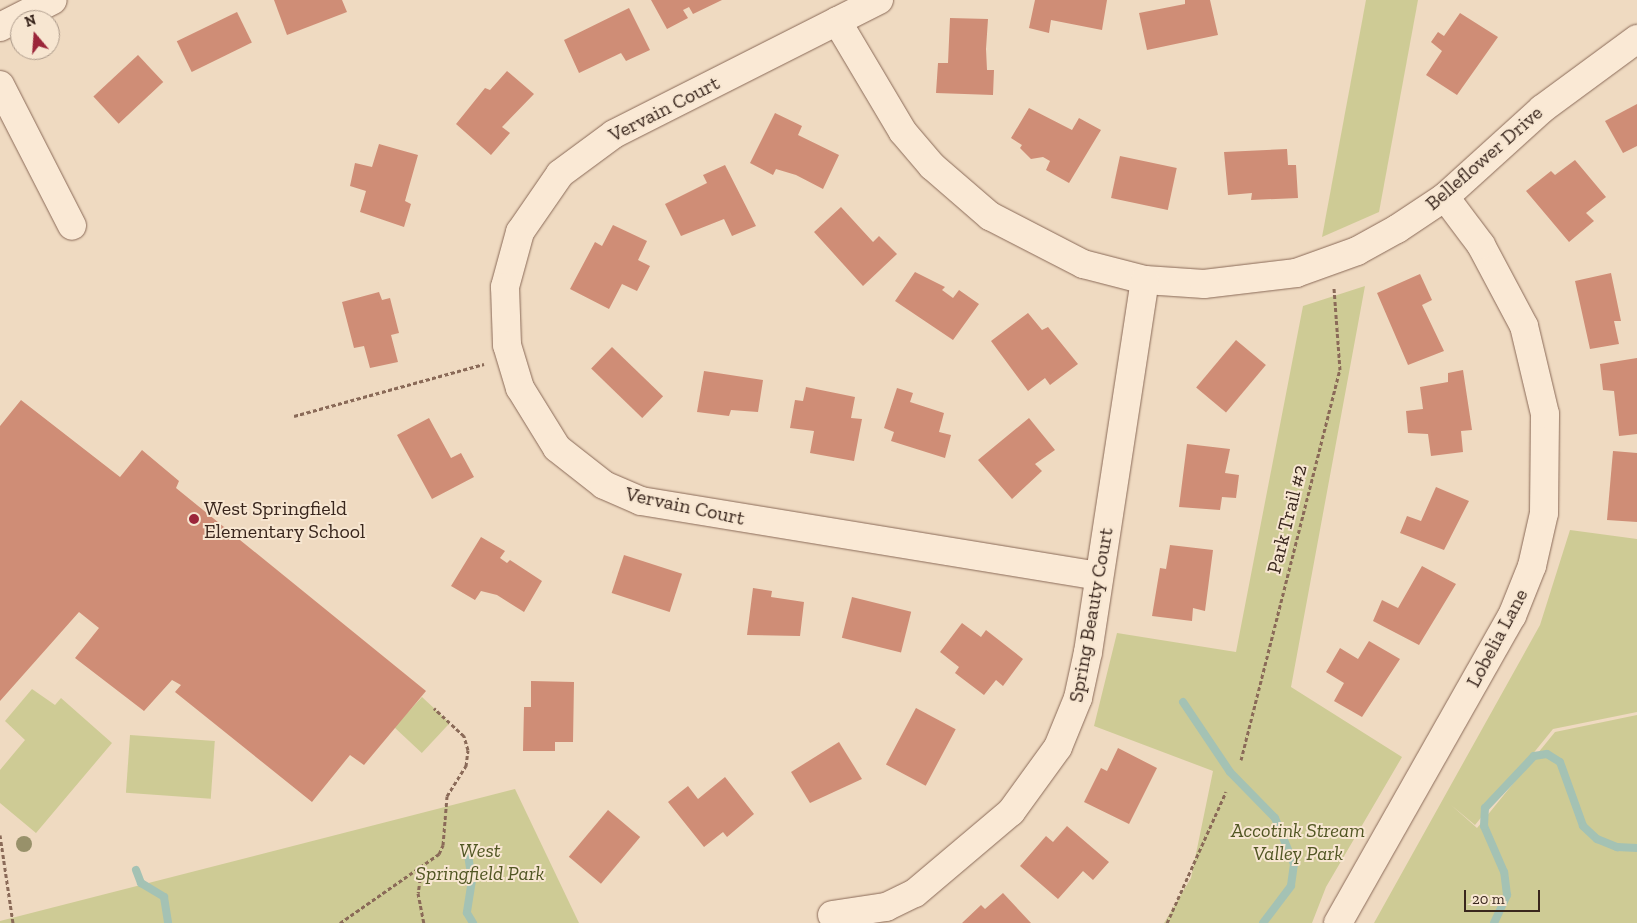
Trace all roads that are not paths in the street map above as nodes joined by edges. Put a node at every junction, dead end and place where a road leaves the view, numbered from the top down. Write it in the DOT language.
graph roads {
  1 [pos="53,0"];
  2 [pos="879,0"];
  3 [pos="837,21"];
  4 [pos="0,27"];
  5 [pos="1637,39"];
  6 [pos="0,85"];
  7 [pos="1445,197"];
  8 [pos="72,226"];
  9 [pos="1145,280"];
  10 [pos="1099,576"];
  11 [pos="832,915"];
  12 [pos="1338,923"];
  1 -- 4 [label="street"];
  2 -- 3 [label="street, Vervain Court"];
  3 -- 9 [label="street, Belleflower Drive"];
  3 -- 10 [label="street, Vervain Court"];
  5 -- 7 [label="street, Belleflower Drive"];
  6 -- 8 [label="street"];
  7 -- 9 [label="street, Belleflower Drive"];
  7 -- 12 [label="street, Lobelia Lane"];
  9 -- 10 [label="street, Spring Beauty Court"];
  10 -- 11 [label="street, Spring Beauty Court"];
}
